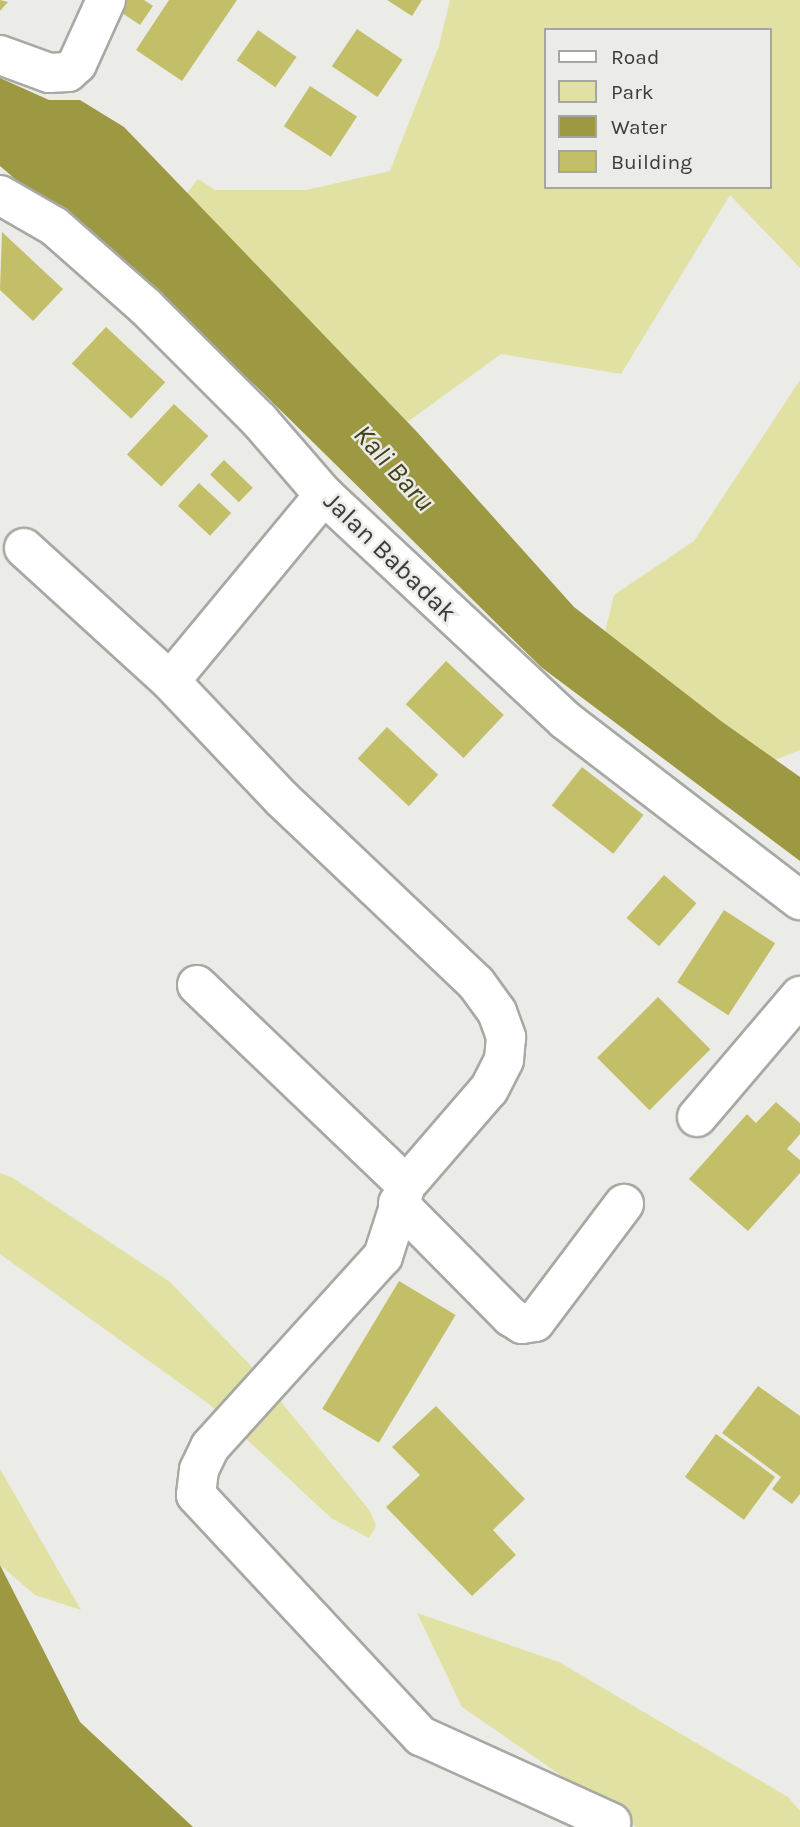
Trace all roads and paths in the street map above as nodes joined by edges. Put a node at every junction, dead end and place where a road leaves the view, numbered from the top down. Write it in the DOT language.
graph roads {
  1 [pos="106,0"];
  2 [pos="0,55"];
  3 [pos="0,195"];
  4 [pos="324,495"];
  5 [pos="24,548"];
  6 [pos="170,681"];
  7 [pos="800,900"];
  8 [pos="197,985"];
  9 [pos="800,996"];
  10 [pos="696,1117"];
  11 [pos="402,1194"];
  12 [pos="624,1204"];
  13 [pos="611,1822"];
  1 -- 2 [label="street"];
  3 -- 4 [label="street, Jalan Babadak"];
  4 -- 6 [label="street"];
  4 -- 7 [label="street, Jalan Babadak"];
  5 -- 6 [label="street"];
  6 -- 11 [label="street"];
  8 -- 11 [label="street"];
  9 -- 10 [label="street"];
  11 -- 12 [label="street"];
  11 -- 13 [label="street"];
}
